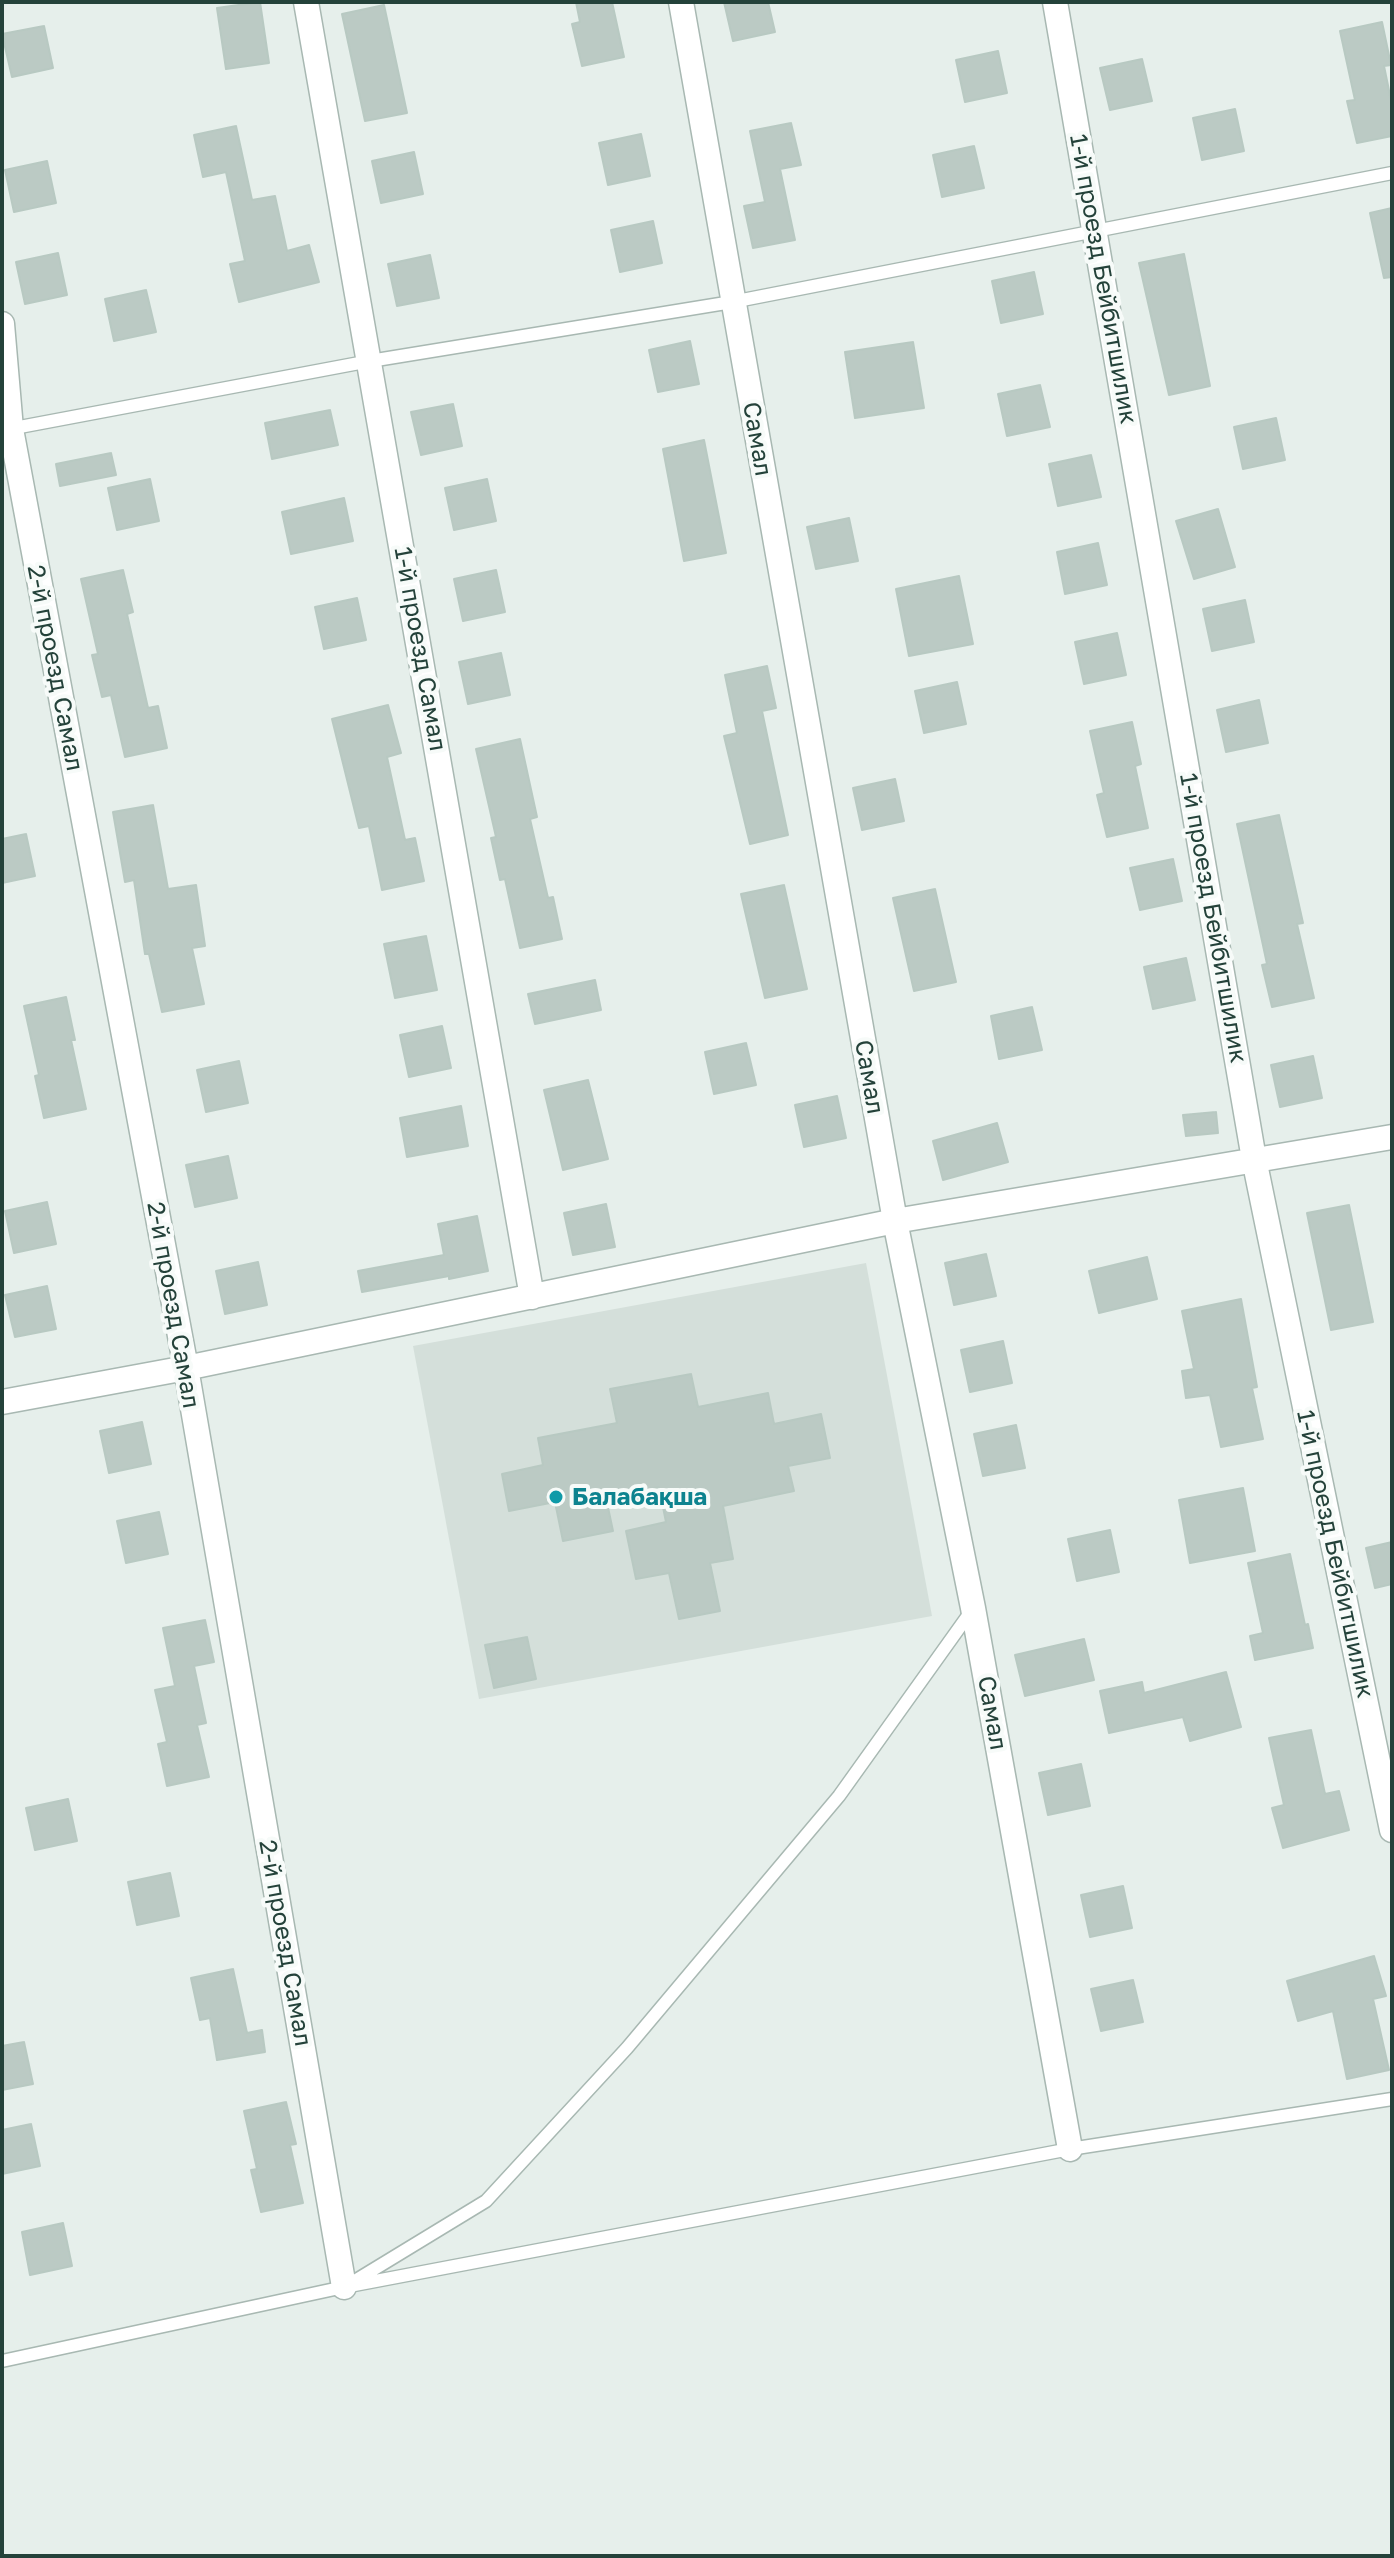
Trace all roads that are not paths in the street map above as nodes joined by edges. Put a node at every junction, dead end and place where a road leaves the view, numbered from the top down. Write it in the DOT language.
graph roads {
  1 [pos="306,2"];
  2 [pos="681,2"];
  3 [pos="1055,2"];
  4 [pos="1392,173"];
  5 [pos="1096,233"];
  6 [pos="732,302"];
  7 [pos="2,324"];
  8 [pos="370,361"];
  9 [pos="6,429"];
  10 [pos="1392,1137"];
  11 [pos="1254,1159"];
  12 [pos="895,1221"];
  13 [pos="532,1297"];
  14 [pos="186,1368"];
  15 [pos="2,1402"];
  16 [pos="973,1608"];
  17 [pos="1392,1830"];
  18 [pos="1392,2099"];
  19 [pos="1070,2149"];
  20 [pos="344,2287"];
  21 [pos="2,2361"];
  1 -- 8 [label="street, 1-й проезд Самал"];
  2 -- 6 [label="street, Самал"];
  3 -- 5 [label="street, 1-й проезд Бейбитшилик"];
  4 -- 5 [label="lane"];
  5 -- 6 [label="lane"];
  5 -- 11 [label="street, 1-й проезд Бейбитшилик"];
  6 -- 8 [label="lane"];
  6 -- 12 [label="street, Самал"];
  7 -- 9 [label="street, 2-й проезд Самал"];
  8 -- 9 [label="lane"];
  8 -- 13 [label="street, 1-й проезд Самал"];
  9 -- 14 [label="street, 2-й проезд Самал"];
  10 -- 11 [label="street"];
  11 -- 12 [label="street"];
  11 -- 17 [label="street, 1-й проезд Бейбитшилик"];
  12 -- 13 [label="street"];
  12 -- 16 [label="street, Самал"];
  13 -- 14 [label="street"];
  14 -- 15 [label="street"];
  14 -- 20 [label="street, 2-й проезд Самал"];
  16 -- 19 [label="street, Самал"];
  16 -- 20 [label="lane"];
  18 -- 19 [label="lane"];
  19 -- 20 [label="lane"];
  20 -- 21 [label="lane"];
}
